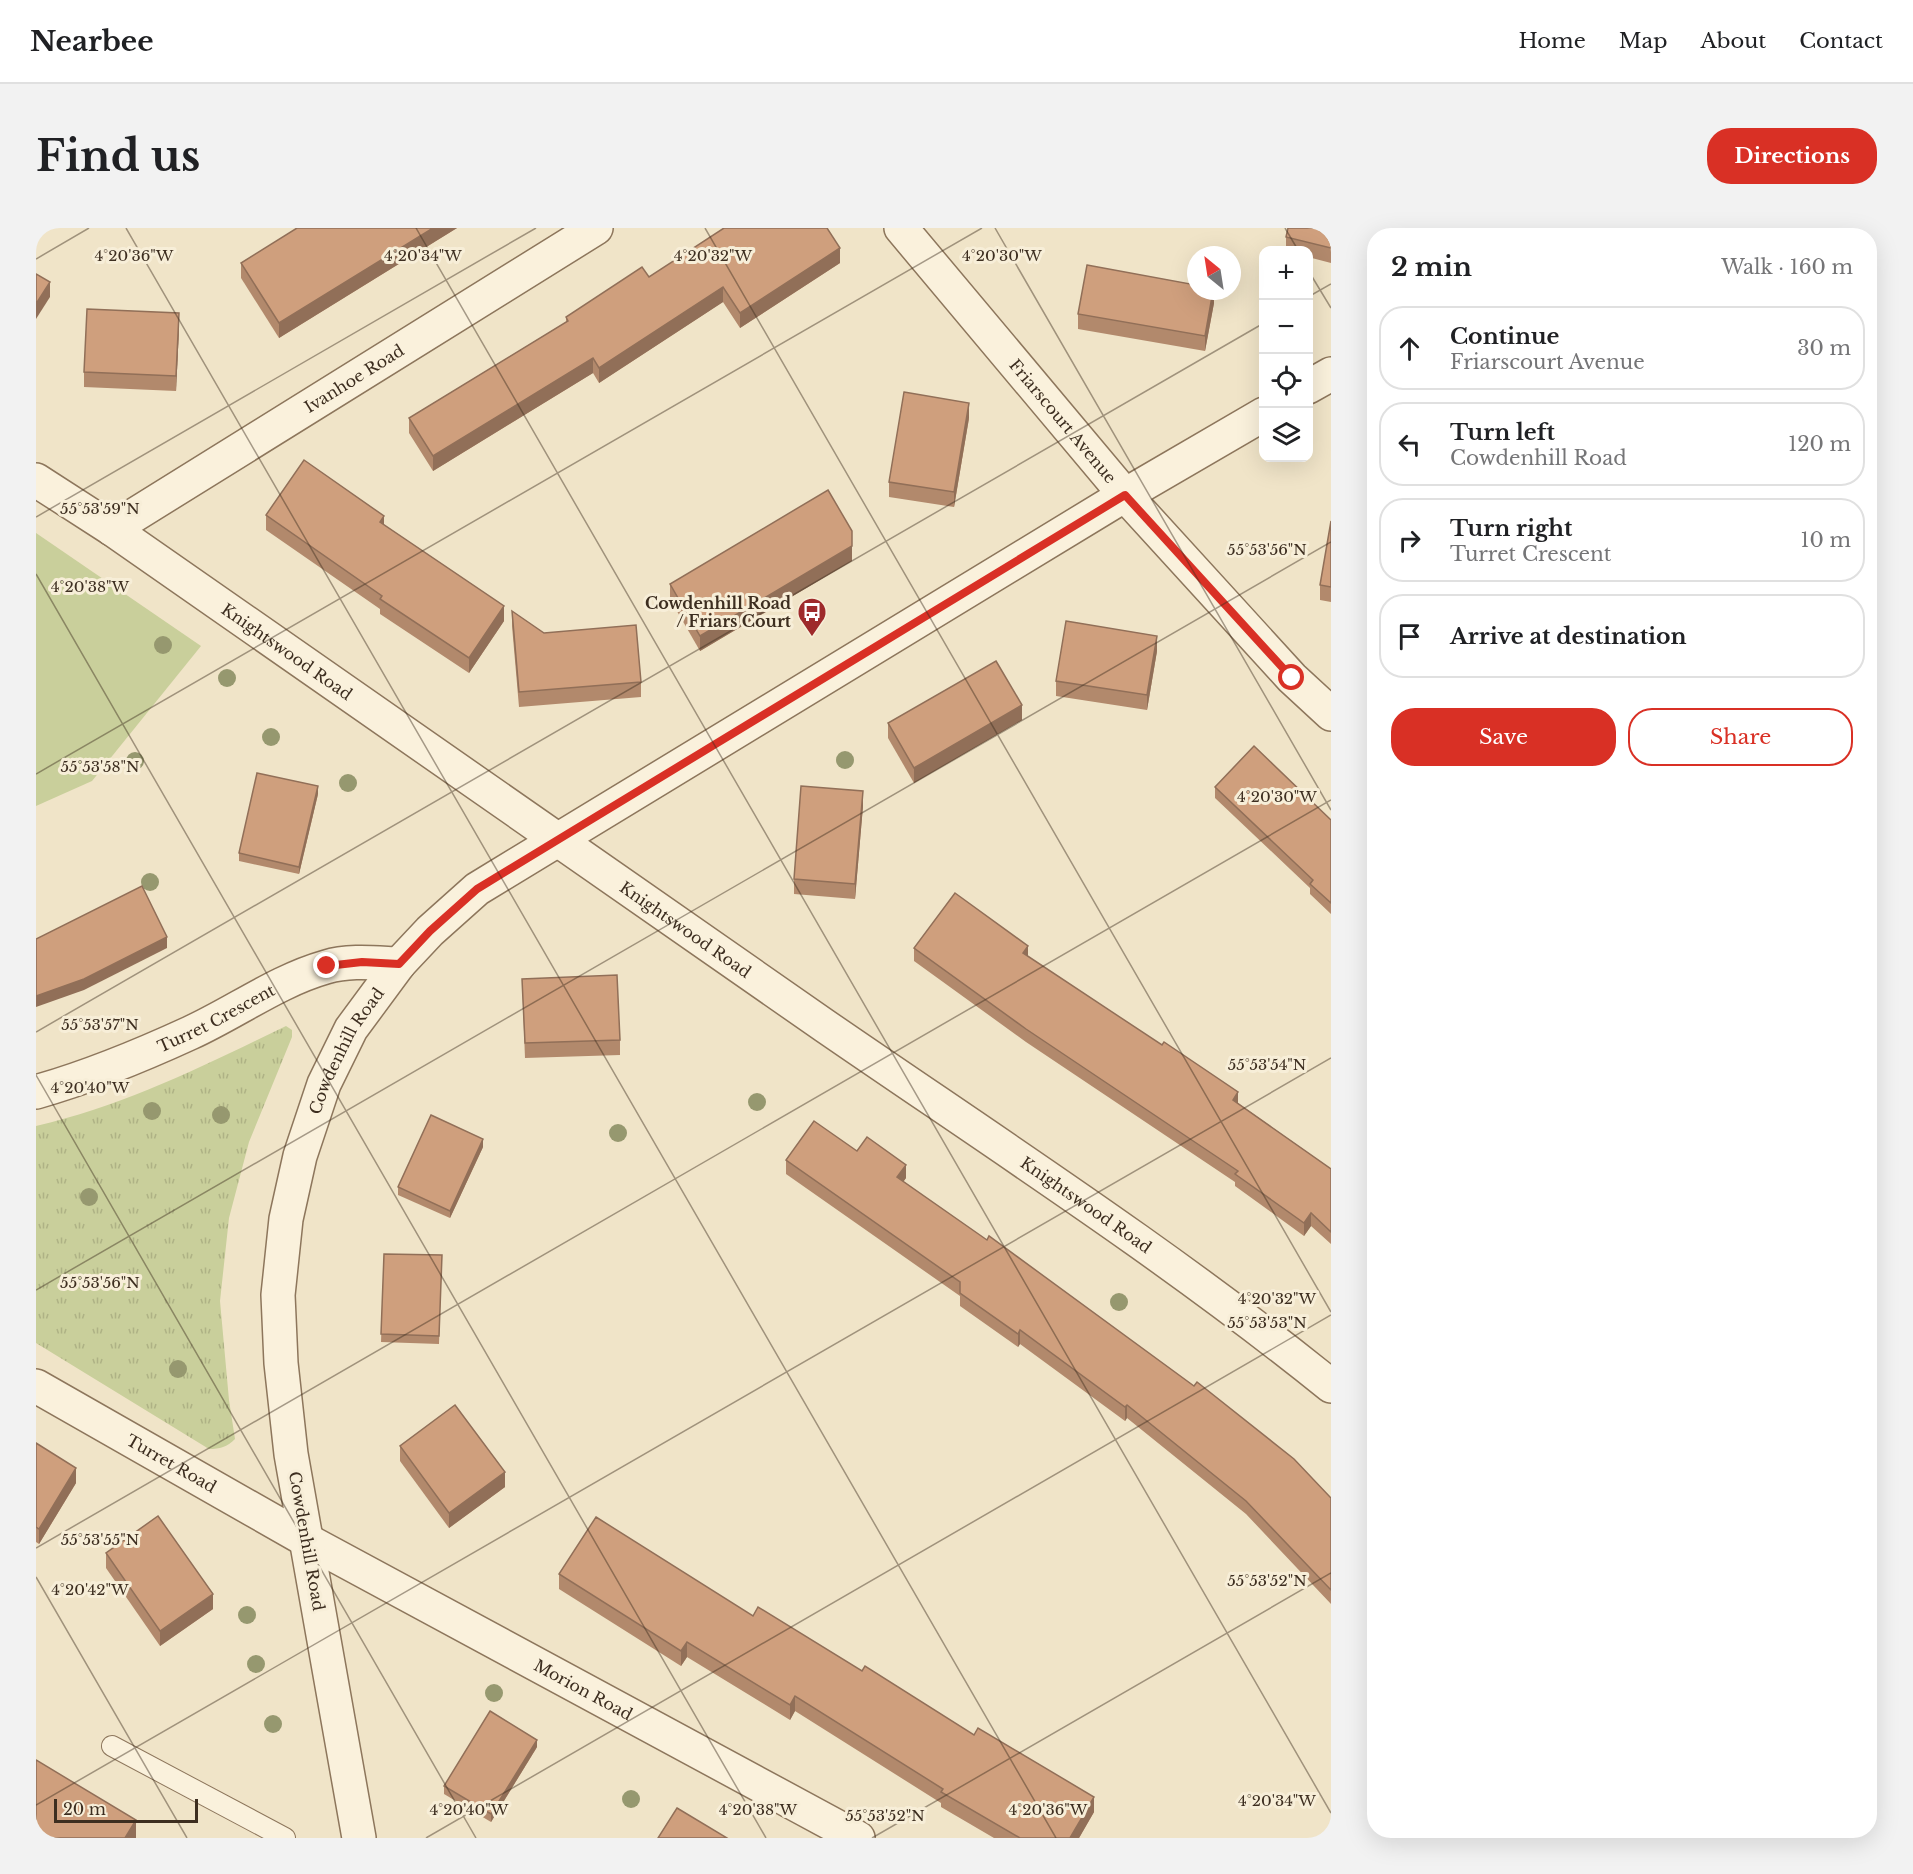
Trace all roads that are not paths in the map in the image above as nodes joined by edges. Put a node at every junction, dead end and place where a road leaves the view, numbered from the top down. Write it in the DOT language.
graph roads {
  1 [pos="596,228"];
  2 [pos="901,228"];
  3 [pos="1331,374"];
  4 [pos="1313,384"];
  5 [pos="1259,416"];
  6 [pos="36,480"];
  7 [pos="1125,495"];
  8 [pos="112,529"];
  9 [pos="1331,714"];
  10 [pos="556,840"];
  11 [pos="399,964"];
  12 [pos="36,1092"];
  13 [pos="36,1386"];
  14 [pos="1331,1386"];
  15 [pos="308,1541"];
  16 [pos="112,1746"];
  17 [pos="285,1838"];
  18 [pos="359,1838"];
  19 [pos="858,1838"];
  1 -- 8 [label="street, Ivanhoe Road"];
  2 -- 7 [label="street, Friarscourt Avenue"];
  3 -- 4 [label="street"];
  5 -- 7 [label="street, Cowdenhill Road"];
  6 -- 8 [label="street, Knightswood Road"];
  7 -- 9 [label="street, Friarscourt Avenue"];
  7 -- 10 [label="street, Cowdenhill Road"];
  8 -- 10 [label="street, Knightswood Road"];
  10 -- 11 [label="street, Cowdenhill Road"];
  10 -- 14 [label="street, Knightswood Road"];
  11 -- 12 [label="street, Turret Crescent"];
  11 -- 15 [label="street, Cowdenhill Road"];
  13 -- 15 [label="street, Turret Road"];
  15 -- 18 [label="street, Cowdenhill Road"];
  15 -- 19 [label="street, Morion Road"];
  16 -- 17 [label="lane"];
}
